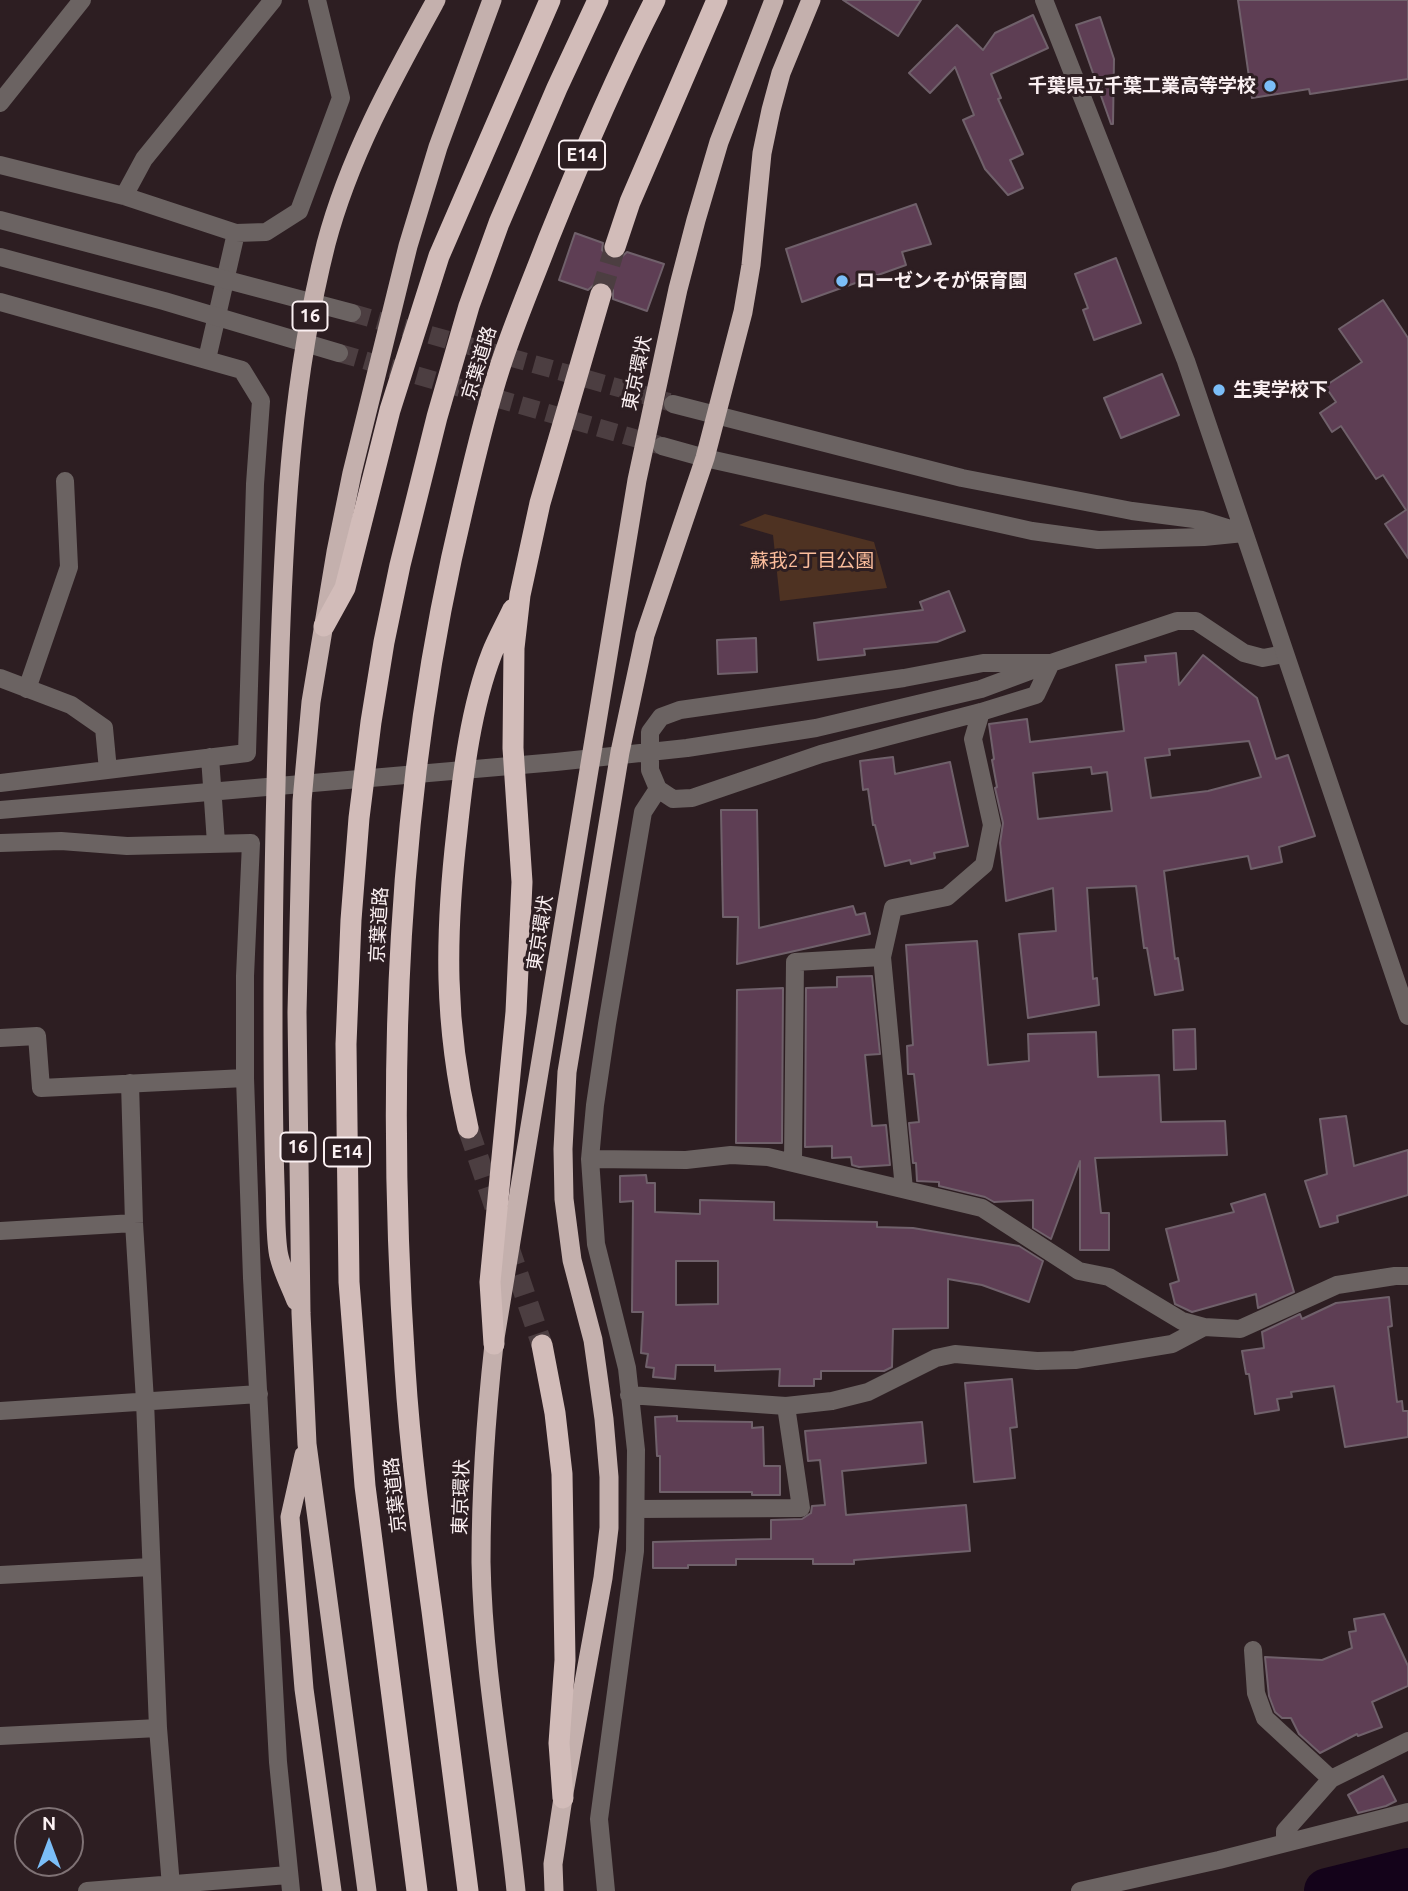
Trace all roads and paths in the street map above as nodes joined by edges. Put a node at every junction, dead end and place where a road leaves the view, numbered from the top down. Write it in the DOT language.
graph roads {
  1 [pos="82,0"];
  2 [pos="273,0"];
  3 [pos="317,0"];
  4 [pos="436,0"];
  5 [pos="492,0"];
  6 [pos="550,0"];
  7 [pos="598,0"];
  8 [pos="655,0"];
  9 [pos="717,0"];
  10 [pos="774,0"];
  11 [pos="811,0"];
  12 [pos="1044,0"];
  13 [pos="0,103"];
  14 [pos="0,165"];
  15 [pos="124,196"];
  16 [pos="0,220"];
  17 [pos="236,233"];
  18 [pos="615,247"];
  19 [pos="0,257"];
  20 [pos="601,294"];
  21 [pos="0,302"];
  22 [pos="313,303"];
  23 [pos="352,313"];
  24 [pos="304,344"];
  25 [pos="339,354"];
  26 [pos="207,359"];
  27 [pos="673,404"];
  28 [pos="380,407"];
  29 [pos="715,415"];
  30 [pos="662,446"];
  31 [pos="705,458"];
  32 [pos="65,481"];
  33 [pos="1244,533"];
  34 [pos="520,595"];
  35 [pos="324,626"];
  36 [pos="1284,654"];
  37 [pos="1051,663"];
  38 [pos="0,678"];
  39 [pos="27,688"];
  40 [pos="981,712"];
  41 [pos="210,757"];
  42 [pos="108,770"];
  43 [pos="0,783"];
  44 [pos="658,789"];
  45 [pos="0,810"];
  46 [pos="0,843"];
  47 [pos="216,843"];
  48 [pos="883,957"];
  49 [pos="1408,1016"];
  50 [pos="0,1038"];
  51 [pos="245,1078"];
  52 [pos="130,1083"];
  53 [pos="468,1128"];
  54 [pos="590,1159"];
  55 [pos="793,1162"];
  56 [pos="904,1189"];
  57 [pos="134,1223"];
  58 [pos="0,1231"];
  59 [pos="1408,1276"];
  60 [pos="301,1313"];
  61 [pos="1204,1327"];
  62 [pos="494,1344"];
  63 [pos="542,1345"];
  64 [pos="260,1394"];
  65 [pos="629,1395"];
  66 [pos="145,1401"];
  67 [pos="786,1406"];
  68 [pos="0,1410"];
  69 [pos="307,1444"];
  70 [pos="637,1509"];
  71 [pos="151,1567"];
  72 [pos="0,1575"];
  73 [pos="1253,1650"];
  74 [pos="158,1728"];
  75 [pos="0,1736"];
  76 [pos="1408,1741"];
  77 [pos="1331,1779"];
  78 [pos="563,1798"];
  79 [pos="1408,1812"];
  80 [pos="1285,1843"];
  81 [pos="290,1883"];
  82 [pos="171,1886"];
  83 [pos="87,1891"];
  84 [pos="332,1891"];
  85 [pos="367,1891"];
  86 [pos="417,1891"];
  87 [pos="468,1891"];
  88 [pos="516,1891"];
  89 [pos="554,1891"];
  90 [pos="606,1891"];
  91 [pos="1080,1891"];
  1 -- 13 [label="street"];
  2 -- 15 [label="street"];
  3 -- 17 [label="street"];
  4 -- 22 [label="highway, 16"];
  5 -- 28 [label="highway"];
  6 -- 28 [label="highway"];
  7 -- 86 [label="highway, 京葉道路 / E14"];
  8 -- 87 [label="highway, 京葉道路 / E14"];
  9 -- 18 [label="highway"];
  10 -- 62 [label="highway, 東京環状"];
  11 -- 29 [label="highway"];
  12 -- 33 [label="street"];
  14 -- 15 [label="street"];
  15 -- 17 [label="street"];
  16 -- 22 [label="street"];
  17 -- 26 [label="street"];
  19 -- 24 [label="street"];
  20 -- 34 [label="highway"];
  21 -- 26 [label="street"];
  22 -- 23 [label="street"];
  22 -- 24 [label="highway, 16"];
  24 -- 25 [label="street"];
  24 -- 60 [label="highway, 16"];
  26 -- 41 [label="street"];
  27 -- 29 [label="street"];
  28 -- 35 [label="highway"];
  29 -- 31 [label="highway"];
  29 -- 33 [label="street"];
  30 -- 31 [label="street"];
  31 -- 33 [label="street"];
  31 -- 78 [label="highway"];
  32 -- 39 [label="street"];
  33 -- 36 [label="street"];
  34 -- 53 [label="highway"];
  34 -- 62 [label="highway"];
  35 -- 60 [label="highway, 16"];
  36 -- 37 [label="street"];
  36 -- 49 [label="street"];
  37 -- 40 [label="street"];
  37 -- 44 [label="street"];
  37 -- 45 [label="street"];
  38 -- 39 [label="street"];
  39 -- 42 [label="street"];
  40 -- 44 [label="street"];
  40 -- 48 [label="street"];
  41 -- 42 [label="street"];
  41 -- 47 [label="street"];
  42 -- 43 [label="street"];
  44 -- 54 [label="street"];
  46 -- 47 [label="street"];
  47 -- 51 [label="street"];
  48 -- 55 [label="street"];
  48 -- 56 [label="street"];
  50 -- 52 [label="street"];
  51 -- 52 [label="street"];
  51 -- 64 [label="street"];
  52 -- 57 [label="street"];
  54 -- 55 [label="street"];
  54 -- 65 [label="street"];
  55 -- 56 [label="street"];
  56 -- 61 [label="street"];
  57 -- 58 [label="street"];
  57 -- 66 [label="street"];
  59 -- 61 [label="street"];
  60 -- 69 [label="highway, 16"];
  61 -- 67 [label="street"];
  62 -- 88 [label="highway, 東京環状"];
  63 -- 78 [label="highway"];
  64 -- 66 [label="street"];
  64 -- 81 [label="street"];
  65 -- 67 [label="street"];
  65 -- 70 [label="street"];
  66 -- 68 [label="street"];
  66 -- 71 [label="street"];
  67 -- 70 [label="street"];
  69 -- 84 [label="highway"];
  69 -- 85 [label="highway, 16"];
  70 -- 90 [label="street"];
  71 -- 72 [label="street"];
  71 -- 74 [label="street"];
  73 -- 77 [label="street"];
  74 -- 75 [label="street"];
  74 -- 82 [label="street"];
  76 -- 77 [label="street"];
  77 -- 80 [label="street"];
  78 -- 89 [label="highway"];
  79 -- 80 [label="street"];
  80 -- 91 [label="street"];
  81 -- 82 [label="street"];
  82 -- 83 [label="street"];
}
